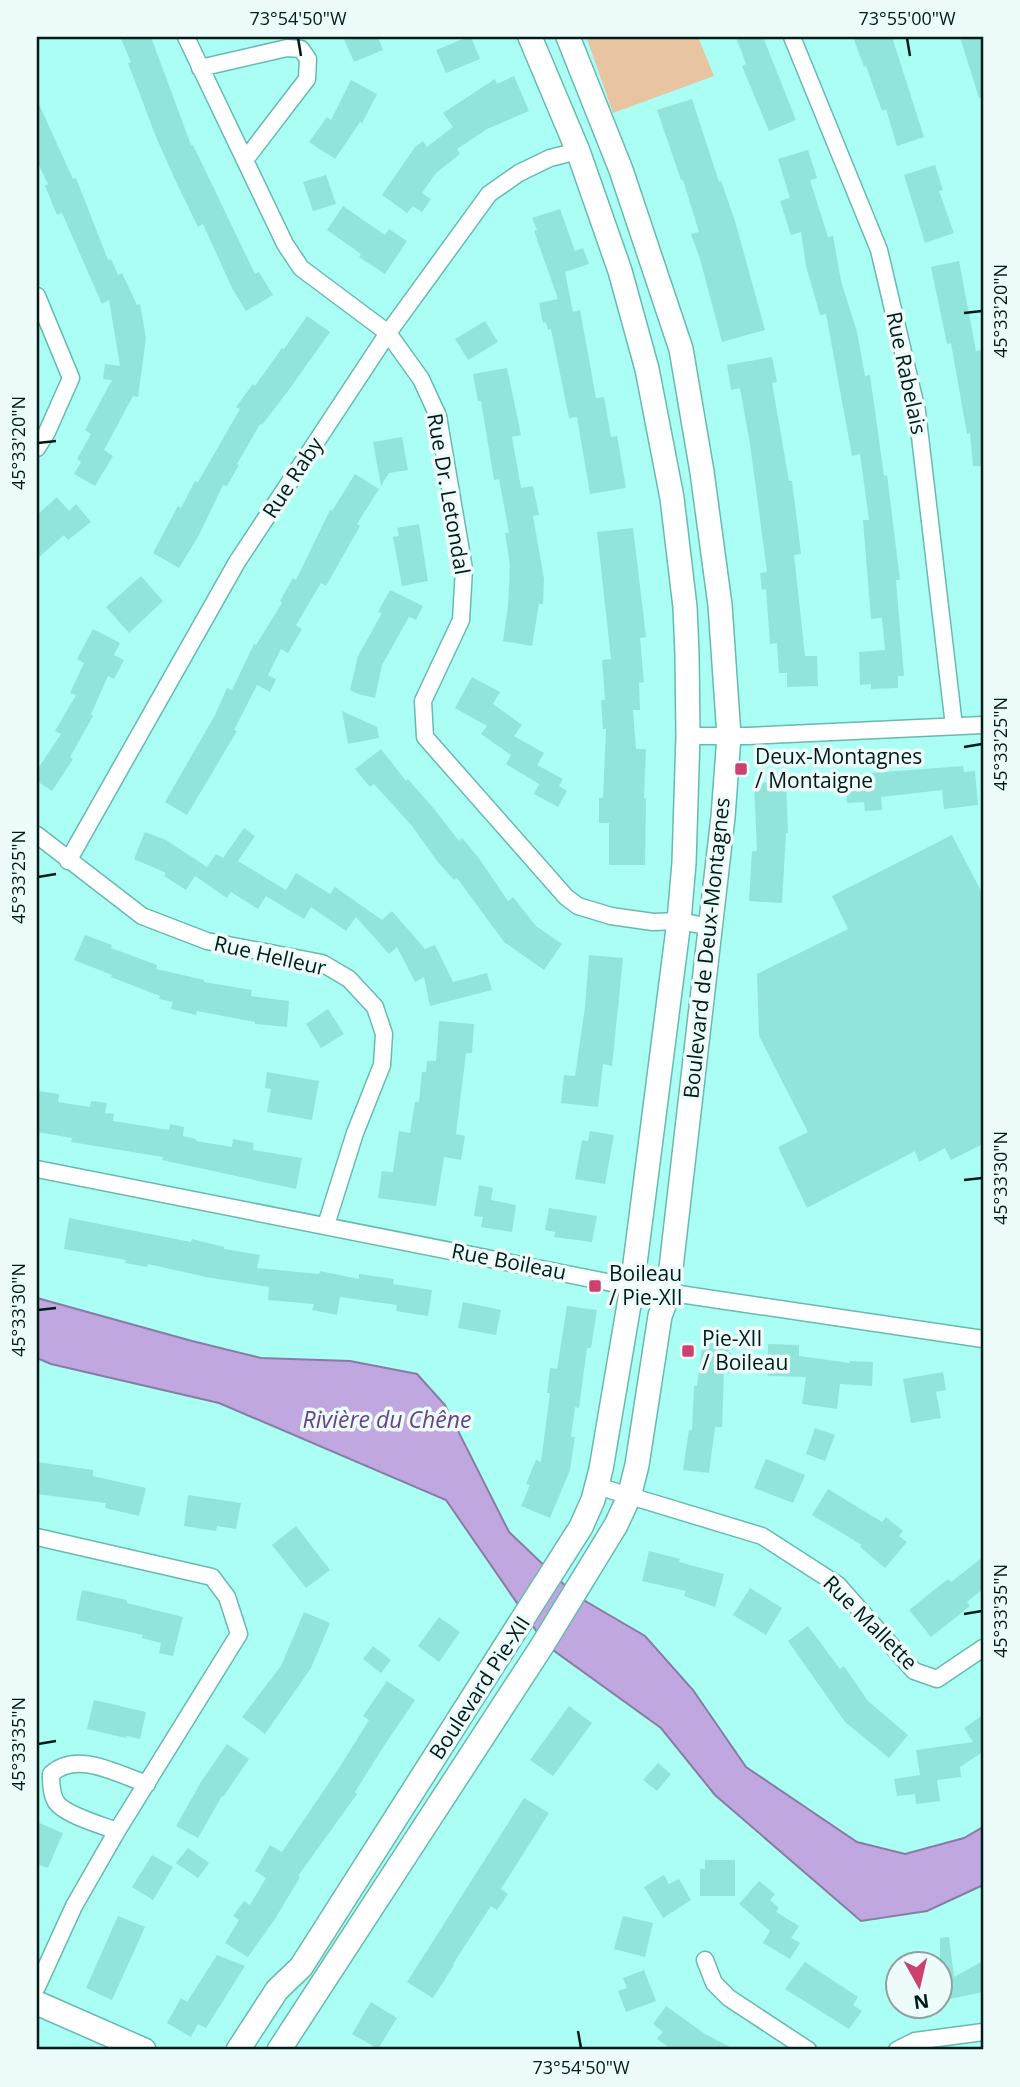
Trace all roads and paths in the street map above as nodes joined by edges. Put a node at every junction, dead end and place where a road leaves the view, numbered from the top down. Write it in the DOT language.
graph roads {
  1 [pos="186,37"];
  2 [pos="530,37"];
  3 [pos="568,37"];
  4 [pos="792,37"];
  5 [pos="200,68"];
  6 [pos="578,152"];
  7 [pos="245,160"];
  8 [pos="37,296"];
  9 [pos="388,333"];
  10 [pos="37,448"];
  11 [pos="983,724"];
  12 [pos="954,726"];
  13 [pos="688,736"];
  14 [pos="729,736"];
  15 [pos="37,835"];
  16 [pos="68,861"];
  17 [pos="679,921"];
  18 [pos="711,927"];
  19 [pos="37,1168"];
  20 [pos="327,1226"];
  21 [pos="632,1287"];
  22 [pos="668,1294"];
  23 [pos="983,1339"];
  24 [pos="597,1486"];
  25 [pos="629,1497"];
  26 [pos="37,1537"];
  27 [pos="983,1648"];
  28 [pos="147,1784"];
  29 [pos="117,1831"];
  30 [pos="705,1960"];
  31 [pos="37,1987"];
  32 [pos="37,2003"];
  33 [pos="983,2032"];
  34 [pos="144,2050"];
  35 [pos="238,2050"];
  36 [pos="279,2050"];
  37 [pos="808,2050"];
  38 [pos="897,2050"];
  1 -- 5 [label="street, Rue Dr. Letondal"];
  2 -- 6 [label="street, Boulevard de Deux-Montagnes"];
  3 -- 14 [label="street, Boulevard de Deux-Montagnes"];
  4 -- 12 [label="street, Rue Rabelais"];
  5 -- 7 [label="street, Rue Dr. Letondal"];
  5 -- 7 [label="street"];
  6 -- 9 [label="street, Rue Raby"];
  6 -- 13 [label="street, Boulevard de Deux-Montagnes"];
  7 -- 9 [label="street, Rue Dr. Letondal"];
  8 -- 10 [label="street"];
  9 -- 16 [label="street, Rue Raby"];
  9 -- 17 [label="street, Rue Dr. Letondal"];
  11 -- 12 [label="street"];
  12 -- 14 [label="street"];
  13 -- 14 [label="street"];
  13 -- 17 [label="street, Boulevard de Deux-Montagnes"];
  14 -- 18 [label="street, Boulevard de Deux-Montagnes"];
  15 -- 16 [label="street, Rue Helleur"];
  16 -- 20 [label="street, Rue Helleur"];
  17 -- 18 [label="street, Rue Dr. Letondal"];
  17 -- 21 [label="street, Boulevard de Deux-Montagnes"];
  18 -- 22 [label="street, Boulevard de Deux-Montagnes"];
  19 -- 20 [label="street, Rue Boileau"];
  20 -- 21 [label="street, Rue Boileau"];
  21 -- 22 [label="street, Rue Boileau"];
  21 -- 24 [label="street, Boulevard Pie-XII"];
  22 -- 23 [label="street, Rue Boileau"];
  22 -- 25 [label="street, Boulevard Pie-XII"];
  24 -- 25 [label="street, Rue Mallette"];
  24 -- 35 [label="street, Boulevard Pie-XII"];
  25 -- 27 [label="street, Rue Mallette"];
  25 -- 36 [label="street, Boulevard Pie-XII"];
  26 -- 28 [label="street"];
  28 -- 29 [label="street"];
  28 -- 29 [label="street"];
  29 -- 31 [label="street"];
  30 -- 37 [label="street"];
  32 -- 34 [label="street"];
  33 -- 38 [label="street"];
}
